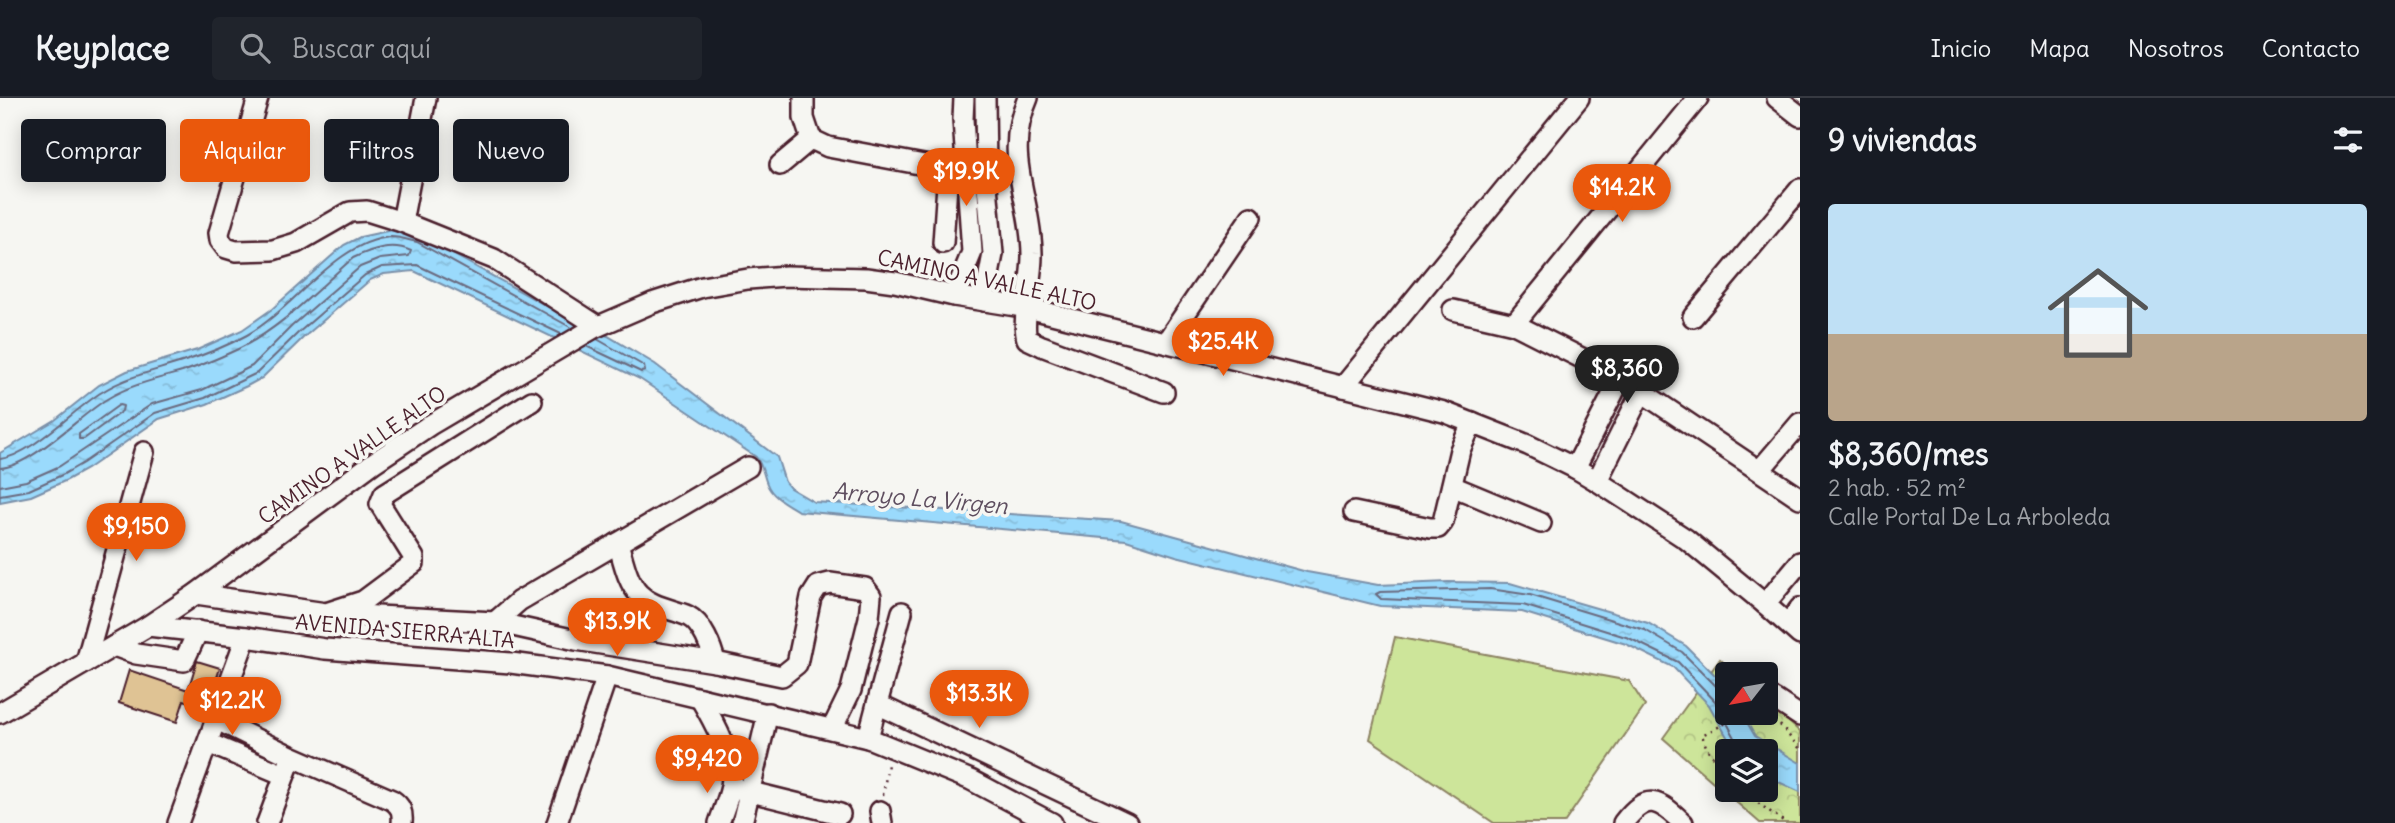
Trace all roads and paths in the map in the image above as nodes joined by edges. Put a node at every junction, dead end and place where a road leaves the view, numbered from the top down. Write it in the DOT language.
graph roads {
  1 [pos="258,98"];
  2 [pos="426,98"];
  3 [pos="804,98"];
  4 [pos="964,98"];
  5 [pos="985,98"];
  6 [pos="1028,98"];
  7 [pos="1579,98"];
  8 [pos="1698,98"];
  9 [pos="1777,98"];
  10 [pos="1800,117"];
  11 [pos="811,139"];
  12 [pos="780,165"];
  13 [pos="967,172"];
  14 [pos="1800,189"];
  15 [pos="1251,217"];
  16 [pos="402,222"];
  17 [pos="943,243"];
  18 [pos="972,251"];
  19 [pos="993,254"];
  20 [pos="954,296"];
  21 [pos="984,301"];
  22 [pos="1028,308"];
  23 [pos="1453,310"];
  24 [pos="1693,317"];
  25 [pos="1514,324"];
  26 [pos="596,327"];
  27 [pos="1166,342"];
  28 [pos="1621,378"];
  29 [pos="1343,387"];
  30 [pos="1642,391"];
  31 [pos="1164,392"];
  32 [pos="532,401"];
  33 [pos="1472,423"];
  34 [pos="1800,423"];
  35 [pos="144,452"];
  36 [pos="748,467"];
  37 [pos="1575,468"];
  38 [pos="1760,470"];
  39 [pos="1597,481"];
  40 [pos="1452,486"];
  41 [pos="1800,498"];
  42 [pos="1354,512"];
  43 [pos="1541,523"];
  44 [pos="618,543"];
  45 [pos="1800,562"];
  46 [pos="196,594"];
  47 [pos="1765,604"];
  48 [pos="1800,608"];
  49 [pos="902,612"];
  50 [pos="326,614"];
  51 [pos="495,622"];
  52 [pos="148,626"];
  53 [pos="1794,629"];
  54 [pos="198,631"];
  55 [pos="246,637"];
  56 [pos="114,646"];
  57 [pos="715,662"];
  58 [pos="86,663"];
  59 [pos="607,676"];
  60 [pos="700,698"];
  61 [pos="1778,702"];
  62 [pos="877,704"];
  63 [pos="0,713"];
  64 [pos="768,713"];
  65 [pos="1800,716"];
  66 [pos="217,720"];
  67 [pos="1723,725"];
  68 [pos="832,729"];
  69 [pos="868,738"];
  70 [pos="208,743"];
  71 [pos="891,747"];
  72 [pos="291,756"];
  73 [pos="1715,759"];
  74 [pos="284,775"];
  75 [pos="741,789"];
  76 [pos="1756,802"];
  77 [pos="840,814"];
  78 [pos="817,816"];
  79 [pos="881,817"];
  80 [pos="178,823"];
  81 [pos="267,823"];
  82 [pos="401,823"];
  83 [pos="557,823"];
  84 [pos="719,823"];
  85 [pos="742,823"];
  86 [pos="1052,823"];
  87 [pos="1128,823"];
  88 [pos="1623,823"];
  89 [pos="1683,823"];
  90 [pos="1786,823"];
  1 -- 16 [label="street"];
  2 -- 16 [label="street"];
  3 -- 11 [label="street"];
  4 -- 13 [label="street"];
  5 -- 13 [label="street"];
  6 -- 22 [label="street"];
  7 -- 29 [label="street"];
  8 -- 25 [label="street"];
  9 -- 10 [label="street"];
  11 -- 12 [label="street"];
  11 -- 13 [label="street"];
  13 -- 17 [label="street"];
  13 -- 18 [label="street"];
  13 -- 19 [label="street"];
  14 -- 24 [label="street"];
  15 -- 27 [label="street"];
  16 -- 26 [label="street"];
  18 -- 19 [label="street"];
  18 -- 20 [label="street"];
  19 -- 21 [label="street"];
  20 -- 21 [label="street, CAMINO A VALLE ALTO"];
  20 -- 26 [label="street, CAMINO A VALLE ALTO"];
  21 -- 22 [label="street, CAMINO A VALLE ALTO"];
  22 -- 27 [label="street, CAMINO A VALLE ALTO"];
  22 -- 31 [label="street"];
  23 -- 25 [label="street"];
  25 -- 28 [label="street"];
  26 -- 46 [label="street, CAMINO A VALLE ALTO"];
  27 -- 29 [label="street, CAMINO A VALLE ALTO"];
  28 -- 30 [label="street"];
  28 -- 37 [label="street"];
  29 -- 33 [label="street, CAMINO A VALLE ALTO"];
  30 -- 38 [label="street"];
  30 -- 39 [label="street"];
  32 -- 50 [label="street"];
  33 -- 37 [label="street, CAMINO A VALLE ALTO"];
  33 -- 40 [label="street"];
  34 -- 38 [label="street"];
  35 -- 58 [label="street"];
  36 -- 44 [label="street"];
  37 -- 39 [label="street, CAMINO A VALLE ALTO"];
  38 -- 41 [label="street"];
  39 -- 47 [label="street, CAMINO A VALLE ALTO"];
  40 -- 42 [label="street"];
  40 -- 43 [label="street"];
  44 -- 51 [label="street"];
  44 -- 57 [label="street"];
  45 -- 47 [label="street"];
  46 -- 50 [label="street"];
  46 -- 52 [label="street, CAMINO A VALLE ALTO"];
  47 -- 53 [label="street, CAMINO A VALLE ALTO"];
  48 -- 53 [label="street"];
  49 -- 62 [label="street"];
  50 -- 51 [label="street"];
  51 -- 57 [label="street"];
  52 -- 54 [label="street, AVENIDA SIERRA ALTA"];
  52 -- 56 [label="street, CAMINO A VALLE ALTO"];
  54 -- 55 [label="street, AVENIDA SIERRA ALTA"];
  54 -- 56 [label="street"];
  55 -- 59 [label="street, AVENIDA SIERRA ALTA"];
  55 -- 66 [label="street"];
  56 -- 58 [label="street, CAMINO A VALLE ALTO"];
  57 -- 68 [label="street"];
  58 -- 63 [label="street, CAMINO A VALLE ALTO"];
  59 -- 60 [label="street, AVENIDA SIERRA ALTA"];
  59 -- 83 [label="street"];
  60 -- 64 [label="street, AVENIDA SIERRA ALTA"];
  60 -- 75 [label="street"];
  61 -- 65 [label="street"];
  62 -- 69 [label="street"];
  62 -- 87 [label="street"];
  64 -- 68 [label="street, AVENIDA SIERRA ALTA"];
  64 -- 75 [label="street"];
  66 -- 70 [label="street"];
  66 -- 72 [label="street"];
  67 -- 73 [label="path"];
  68 -- 69 [label="street, AVENIDA SIERRA ALTA"];
  69 -- 71 [label="street, AVENIDA SIERRA ALTA"];
  70 -- 74 [label="street"];
  70 -- 80 [label="street"];
  71 -- 79 [label="path"];
  71 -- 86 [label="street, AVENIDA SIERRA ALTA"];
  72 -- 74 [label="street"];
  72 -- 82 [label="street"];
  74 -- 81 [label="street"];
  75 -- 78 [label="street"];
  75 -- 84 [label="street"];
  75 -- 85 [label="street"];
  76 -- 90 [label="path"];
  77 -- 78 [label="street"];
  88 -- 89 [label="street"];
}
